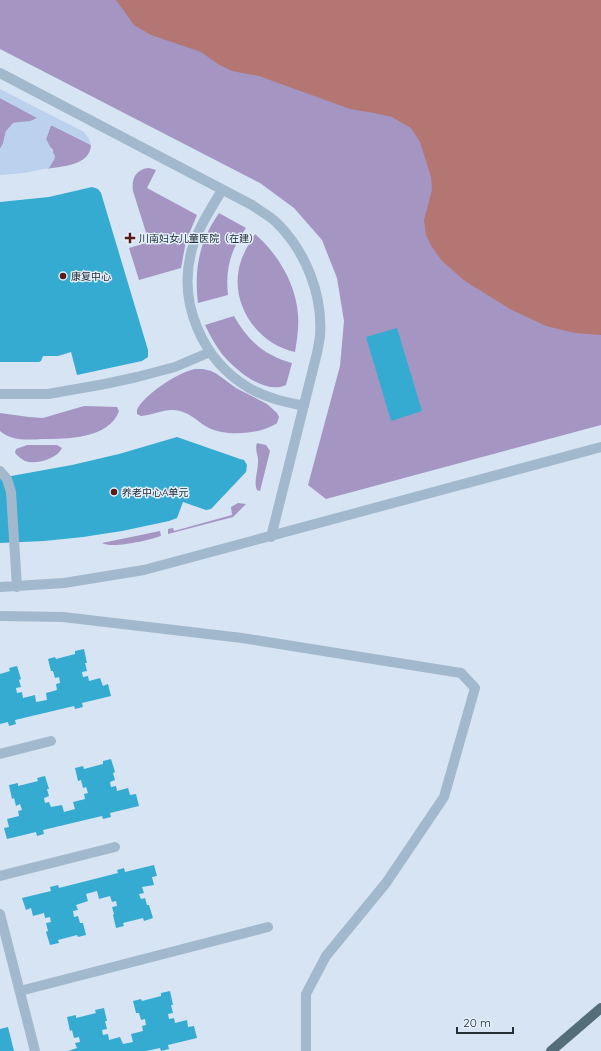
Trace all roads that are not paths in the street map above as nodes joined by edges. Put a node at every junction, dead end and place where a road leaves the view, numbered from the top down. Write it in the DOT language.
graph roads {
  1 [pos="0,73"];
  2 [pos="222,190"];
  3 [pos="210,352"];
  4 [pos="0,394"];
  5 [pos="304,406"];
  6 [pos="601,447"];
  7 [pos="0,471"];
  8 [pos="271,536"];
  9 [pos="17,587"];
  10 [pos="0,588"];
  11 [pos="0,616"];
  12 [pos="51,741"];
  13 [pos="0,754"];
  14 [pos="115,847"];
  15 [pos="0,876"];
  16 [pos="0,914"];
  17 [pos="268,926"];
  18 [pos="20,991"];
  19 [pos="601,1008"];
  20 [pos="35,1051"];
  21 [pos="306,1051"];
  22 [pos="551,1051"];
  1 -- 2 [label="street"];
  2 -- 3 [label="street"];
  2 -- 5 [label="street"];
  3 -- 4 [label="street"];
  3 -- 5 [label="street"];
  5 -- 8 [label="street"];
  6 -- 8 [label="street"];
  7 -- 9 [label="street"];
  8 -- 9 [label="street"];
  9 -- 10 [label="street"];
  11 -- 21 [label="street"];
  12 -- 13 [label="street"];
  14 -- 15 [label="street"];
  16 -- 18 [label="street"];
  17 -- 18 [label="street"];
  18 -- 20 [label="street"];
  19 -- 22 [label="main road"];
}
